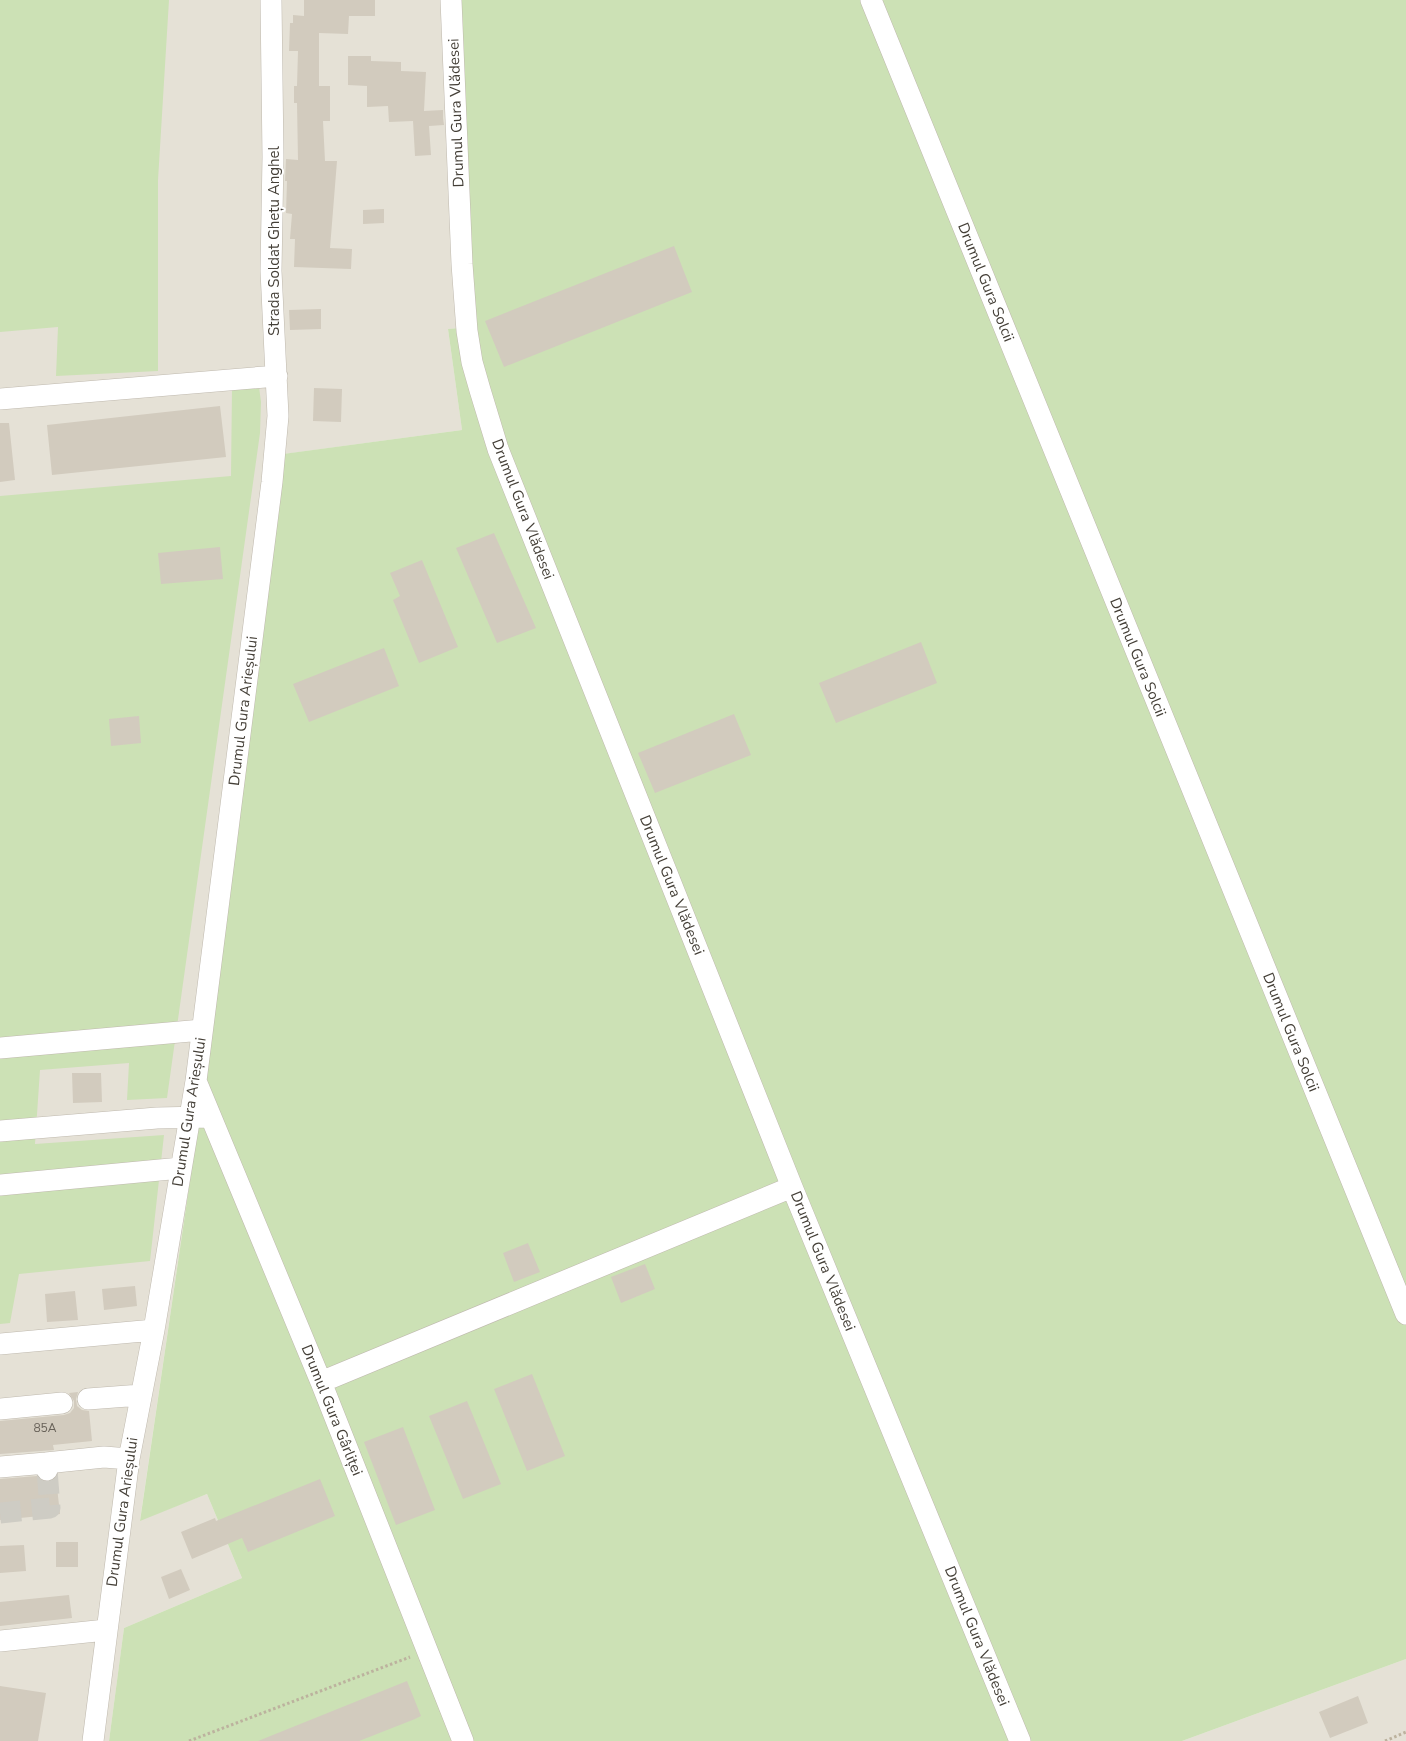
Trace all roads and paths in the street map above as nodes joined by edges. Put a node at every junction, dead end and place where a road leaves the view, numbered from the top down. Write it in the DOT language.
graph roads {
  1 [pos="270,0"];
  2 [pos="451,0"];
  3 [pos="871,0"];
  4 [pos="277,376"];
  5 [pos="0,399"];
  6 [pos="272,482"];
  7 [pos="202,1030"];
  8 [pos="0,1048"];
  9 [pos="196,1081"];
  10 [pos="190,1116"];
  11 [pos="211,1117"];
  12 [pos="0,1131"];
  13 [pos="181,1168"];
  14 [pos="0,1185"];
  15 [pos="792,1188"];
  16 [pos="1406,1314"];
  17 [pos="154,1330"];
  18 [pos="0,1344"];
  19 [pos="321,1382"];
  20 [pos="141,1395"];
  21 [pos="88,1399"];
  22 [pos="62,1403"];
  23 [pos="0,1409"];
  24 [pos="129,1459"];
  25 [pos="0,1466"];
  26 [pos="106,1630"];
  27 [pos="0,1641"];
  28 [pos="427,1650"];
  29 [pos="1406,1732"];
  30 [pos="92,1741"];
  31 [pos="189,1741"];
  32 [pos="463,1741"];
  33 [pos="1020,1741"];
  34 [pos="1385,1741"];
  1 -- 4 [label="street, Strada Soldat Ghețu Anghel"];
  2 -- 15 [label="street, Drumul Gura Vlădesei"];
  3 -- 16 [label="street, Drumul Gura Solcii"];
  4 -- 5 [label="street"];
  4 -- 6 [label="street, Strada Soldat Ghețu Anghel"];
  6 -- 7 [label="street, Drumul Gura Arieșului"];
  7 -- 8 [label="street"];
  7 -- 9 [label="street, Drumul Gura Arieșului"];
  9 -- 10 [label="street, Drumul Gura Arieșului"];
  9 -- 11 [label="street, Drumul Gura Gârliței"];
  10 -- 11 [label="street"];
  10 -- 12 [label="street"];
  10 -- 13 [label="street, Drumul Gura Arieșului"];
  11 -- 19 [label="street, Drumul Gura Gârliței"];
  13 -- 14 [label="street"];
  13 -- 17 [label="street, Drumul Gura Arieșului"];
  15 -- 19 [label="street"];
  15 -- 33 [label="street, Drumul Gura Vlădesei"];
  17 -- 18 [label="street"];
  17 -- 20 [label="street, Drumul Gura Arieșului"];
  19 -- 28 [label="street, Drumul Gura Gârliței"];
  20 -- 21 [label="street"];
  20 -- 24 [label="street, Drumul Gura Arieșului"];
  22 -- 23 [label="street"];
  24 -- 25 [label="street"];
  24 -- 26 [label="street, Drumul Gura Arieșului"];
  26 -- 27 [label="street"];
  26 -- 30 [label="street, Drumul Gura Arieșului"];
  28 -- 31 [label="path"];
  28 -- 32 [label="street, Drumul Gura Gârliței"];
  29 -- 34 [label="path"];
}
